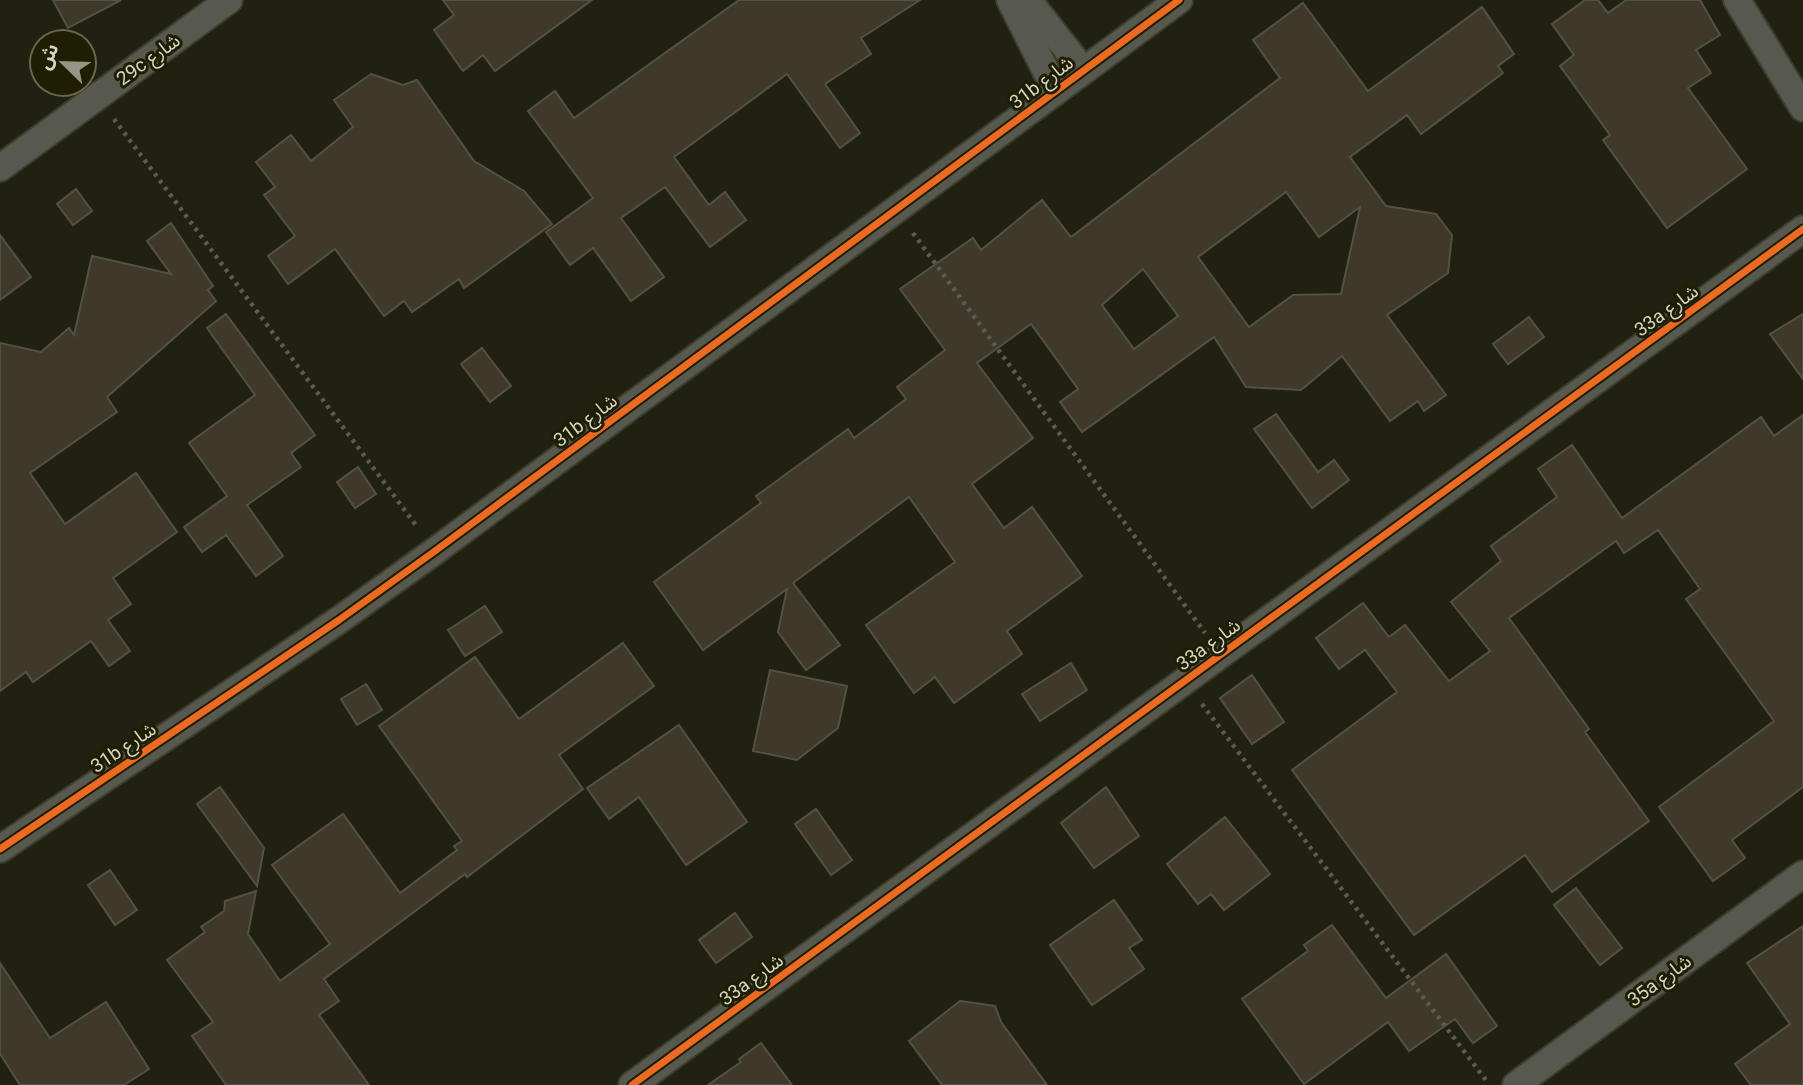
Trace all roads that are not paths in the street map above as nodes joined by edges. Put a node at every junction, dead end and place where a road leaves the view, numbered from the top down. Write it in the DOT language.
graph roads {
  1 [pos="229,0"];
  2 [pos="1010,0"];
  3 [pos="1028,0"];
  4 [pos="1179,0"];
  5 [pos="1737,0"];
  6 [pos="1083,70"];
  7 [pos="1056,91"];
  8 [pos="1803,108"];
  9 [pos="0,168"];
  10 [pos="1803,229"];
  11 [pos="0,849"];
  12 [pos="1803,874"];
  13 [pos="632,1085"];
  14 [pos="1516,1085"];
  1 -- 9 [label="street, 29c شارع"];
  2 -- 7 [label="street"];
  3 -- 6 [label="street"];
  4 -- 6 [label="street, 31b شارع"];
  5 -- 8 [label="street"];
  6 -- 7 [label="street, 31b شارع"];
  7 -- 11 [label="street, 31b شارع"];
  10 -- 13 [label="street, 33a شارع"];
  12 -- 14 [label="street, 35a شارع"];
}
